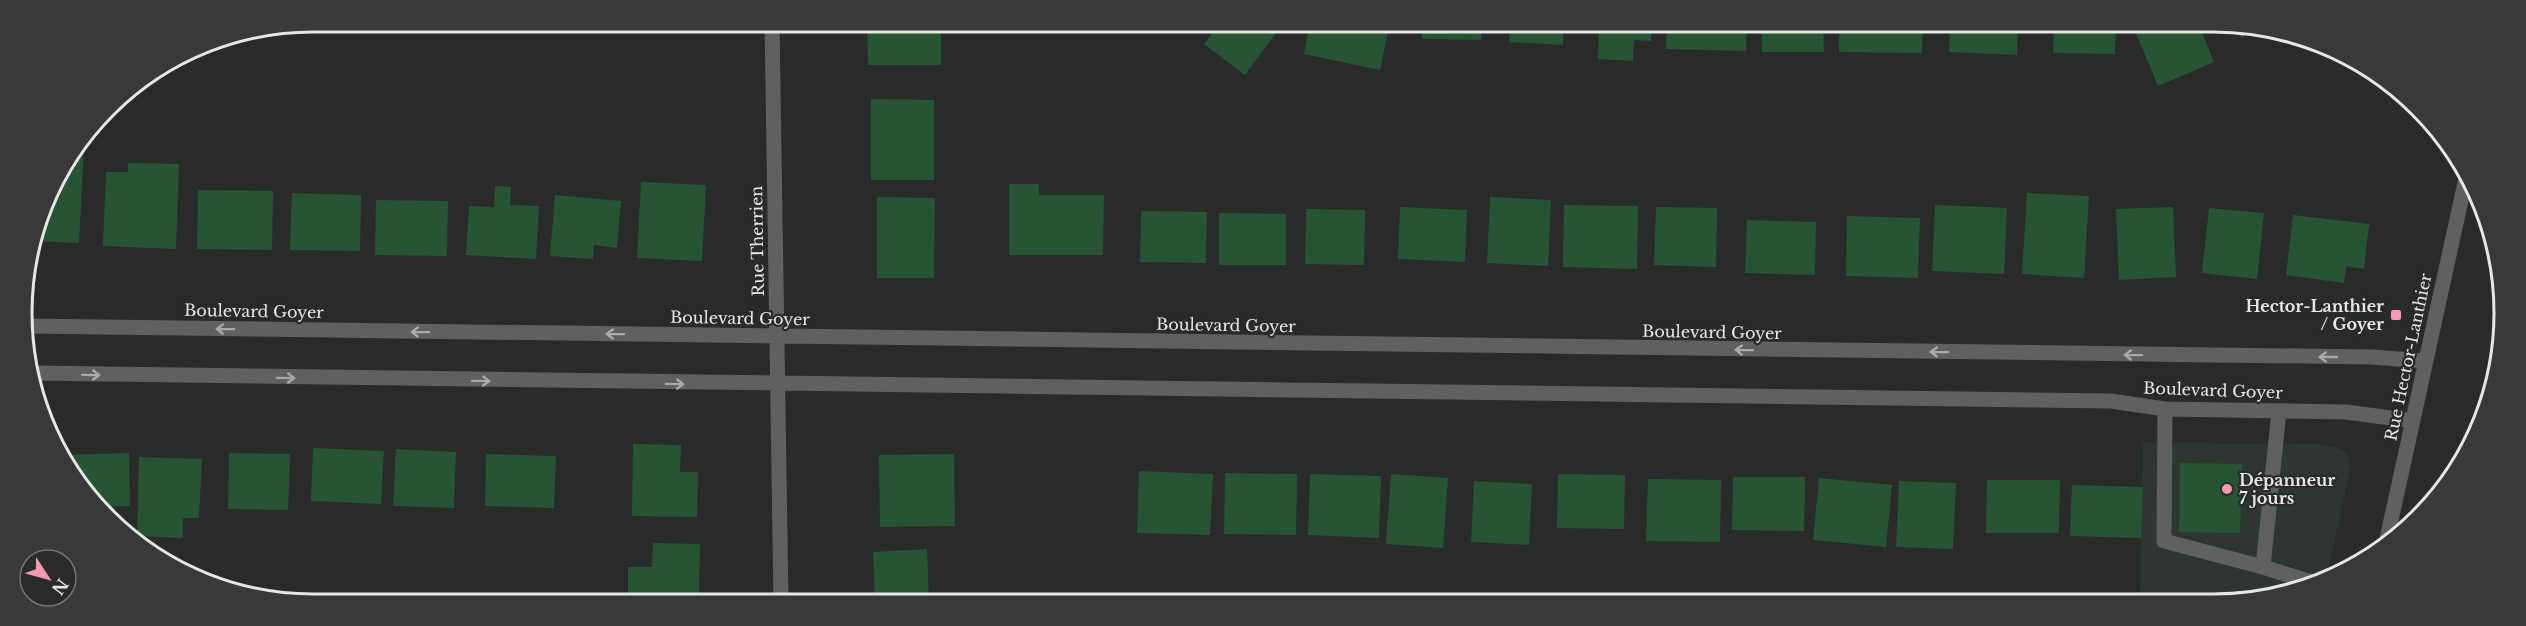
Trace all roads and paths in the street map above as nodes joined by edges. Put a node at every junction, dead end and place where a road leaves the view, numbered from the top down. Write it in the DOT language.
graph roads {
  1 [pos="772,32"];
  2 [pos="2464,186"];
  3 [pos="32,326"];
  4 [pos="778,337"];
  5 [pos="2425,361"];
  6 [pos="38,374"];
  7 [pos="778,383"];
  8 [pos="2165,409"];
  9 [pos="2279,411"];
  10 [pos="2413,421"];
  11 [pos="2388,533"];
  12 [pos="2263,567"];
  13 [pos="2304,580"];
  14 [pos="781,594"];
  1 -- 4 [label="street, Rue Therrien"];
  2 -- 5 [label="street, Rue Hector-Lanthier"];
  4 -- 3 [label="street, Boulevard Goyer, one-way"];
  5 -- 4 [label="street, Boulevard Goyer, one-way"];
  4 -- 7 [label="street, Rue Therrien"];
  5 -- 10 [label="street, Rue Hector-Lanthier"];
  6 -- 7 [label="street, Boulevard Goyer, one-way"];
  7 -- 8 [label="street, Boulevard Goyer"];
  7 -- 14 [label="street, Rue Therrien"];
  8 -- 9 [label="street, Boulevard Goyer"];
  8 -- 12 [label="street"];
  9 -- 10 [label="street, Boulevard Goyer"];
  9 -- 12 [label="street"];
  10 -- 11 [label="street, Rue Hector-Lanthier"];
  12 -- 13 [label="street"];
}
